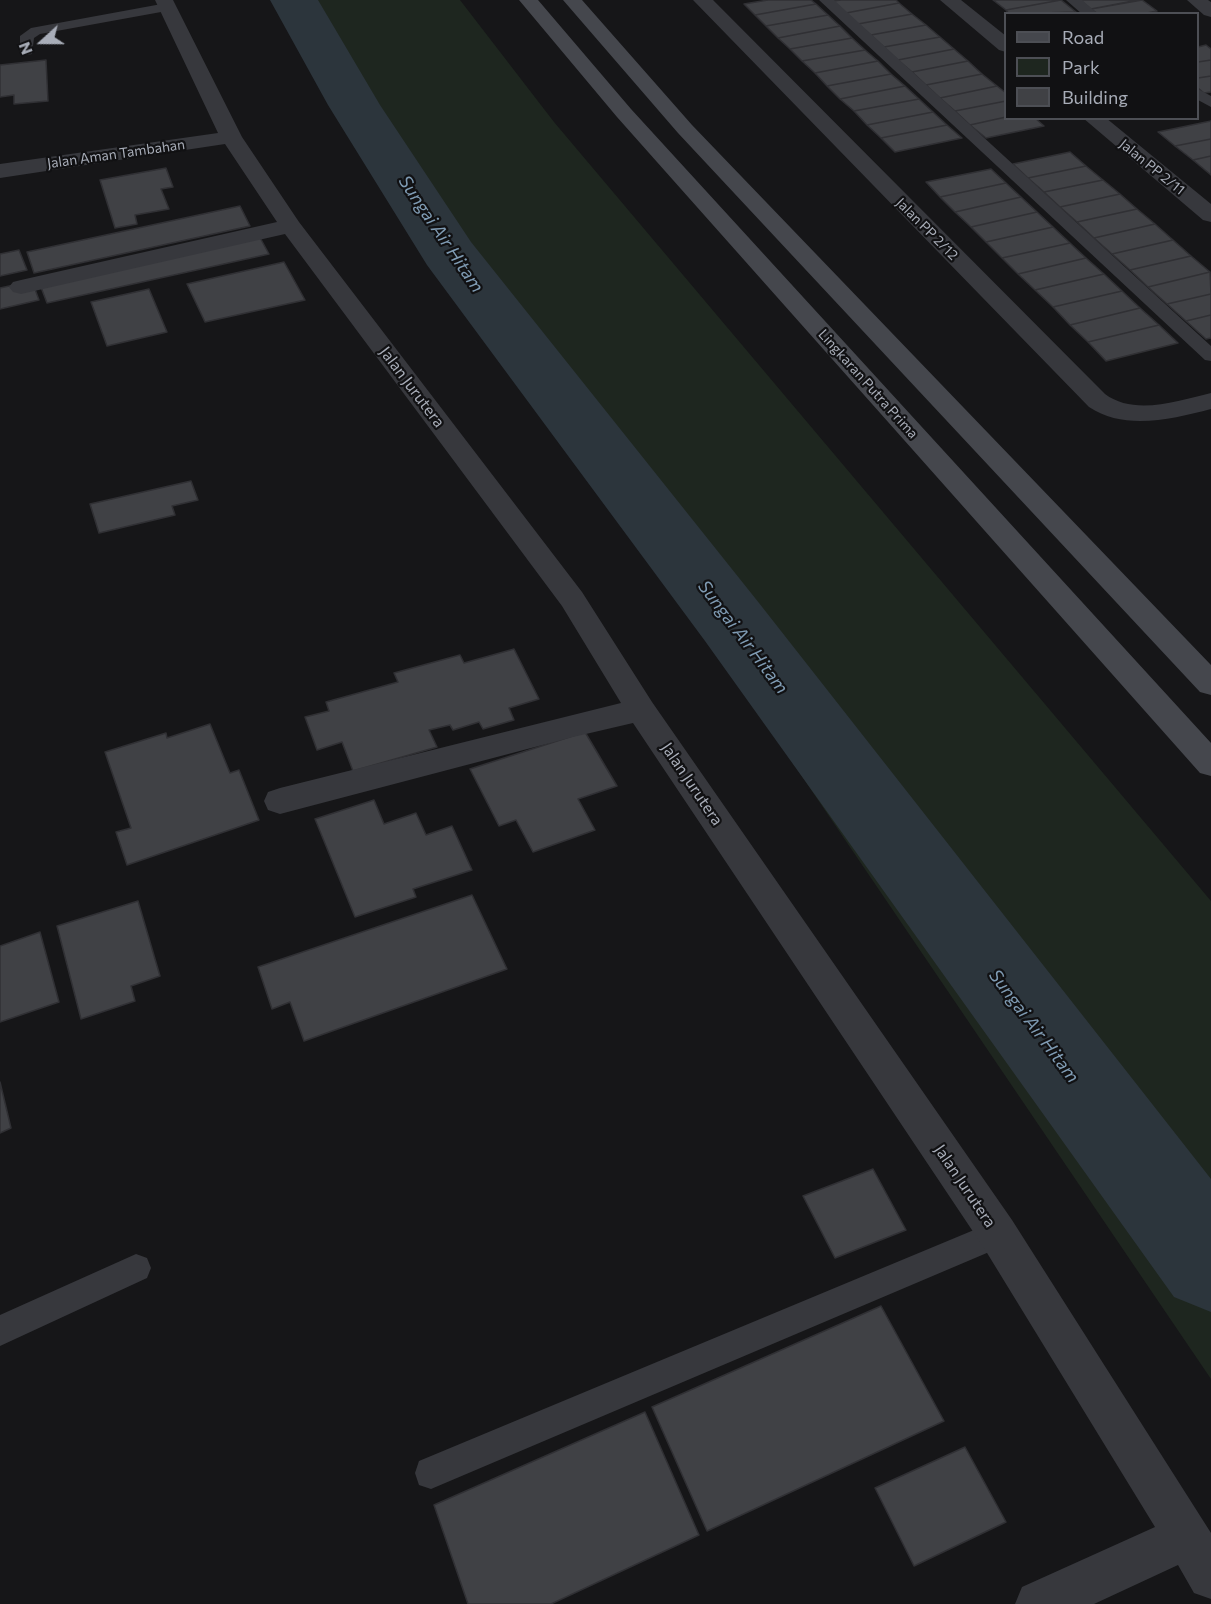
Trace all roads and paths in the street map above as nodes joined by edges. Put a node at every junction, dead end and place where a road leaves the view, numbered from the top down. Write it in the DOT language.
graph roads {
  1 [pos="528,0"];
  2 [pos="572,0"];
  3 [pos="702,0"];
  4 [pos="826,0"];
  5 [pos="949,0"];
  6 [pos="1073,0"];
  7 [pos="1196,0"];
  8 [pos="165,3"];
  9 [pos="1211,10"];
  10 [pos="1088,12"];
  11 [pos="1004,45"];
  12 [pos="27,51"];
  13 [pos="1096,120"];
  14 [pos="231,137"];
  15 [pos="0,171"];
  16 [pos="1211,215"];
  17 [pos="291,225"];
  18 [pos="21,287"];
  19 [pos="1211,356"];
  20 [pos="1211,401"];
  21 [pos="1211,684"];
  22 [pos="641,710"];
  23 [pos="1211,764"];
  24 [pos="280,801"];
  25 [pos="998,1234"];
  26 [pos="136,1268"];
  27 [pos="0,1331"];
  28 [pos="431,1473"];
  29 [pos="1186,1536"];
  30 [pos="1211,1576"];
  31 [pos="1039,1604"];
  1 -- 23 [label="main road, Lingkaran Putra Prima"];
  2 -- 21 [label="main road"];
  3 -- 20 [label="street, Jalan PP 2/12"];
  4 -- 19 [label="lane"];
  5 -- 11 [label="street"];
  6 -- 10 [label="lane"];
  7 -- 9 [label="street"];
  8 -- 12 [label="lane"];
  8 -- 14 [label="street, Jalan Jurutera"];
  13 -- 16 [label="street, Jalan PP 2/11"];
  14 -- 15 [label="street, Jalan Aman Tambahan"];
  14 -- 17 [label="street, Jalan Jurutera"];
  17 -- 18 [label="street"];
  17 -- 22 [label="street, Jalan Jurutera"];
  22 -- 24 [label="street"];
  22 -- 25 [label="street, Jalan Jurutera"];
  25 -- 28 [label="lane"];
  25 -- 29 [label="street, Jalan Jurutera"];
  26 -- 27 [label="lane"];
  29 -- 30 [label="street, Jalan Jurutera"];
  29 -- 31 [label="street"];
}
